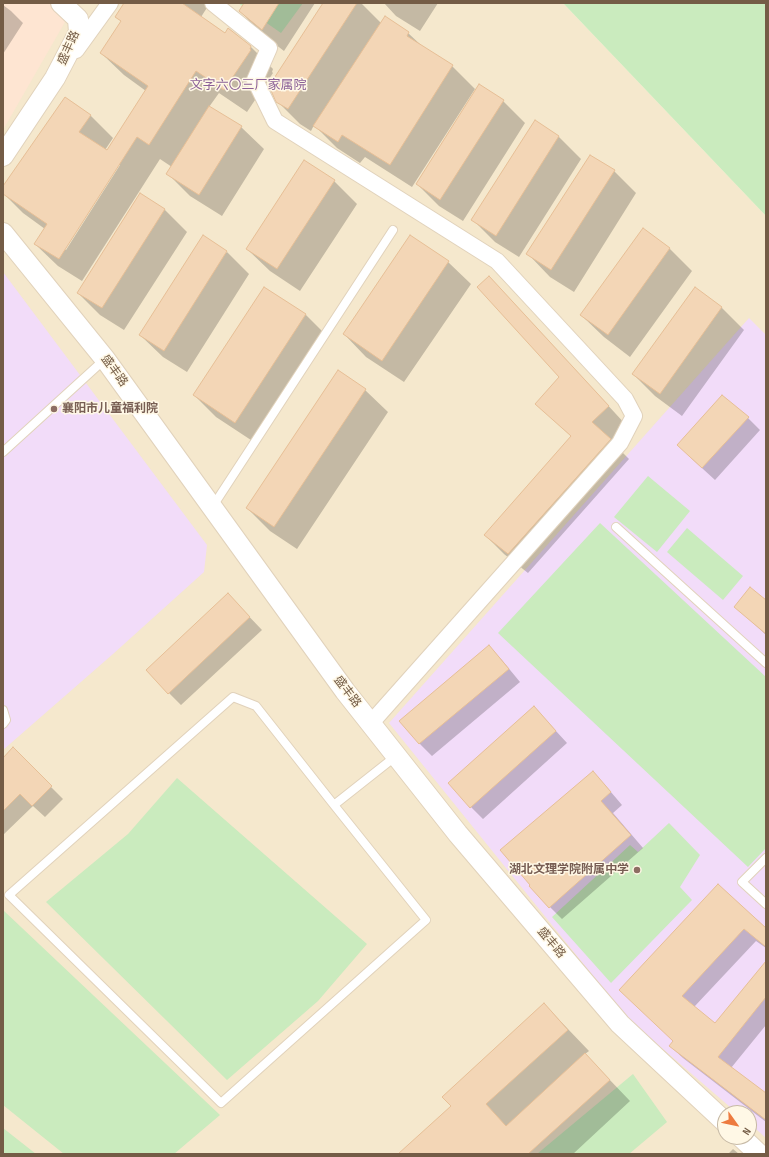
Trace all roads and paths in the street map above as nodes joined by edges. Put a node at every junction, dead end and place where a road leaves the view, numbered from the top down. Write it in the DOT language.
graph roads {
  1 [pos="61,3"];
  2 [pos="110,3"];
  3 [pos="213,3"];
  4 [pos="55,78"];
  5 [pos="3,156"];
  6 [pos="393,230"];
  7 [pos="3,233"];
  8 [pos="105,359"];
  9 [pos="3,452"];
  10 [pos="212,506"];
  11 [pos="616,527"];
  12 [pos="766,663"];
  13 [pos="3,710"];
  14 [pos="371,723"];
  15 [pos="3,724"];
  16 [pos="396,756"];
  17 [pos="334,805"];
  18 [pos="766,858"];
  19 [pos="766,904"];
  20 [pos="717,1115"];
  21 [pos="750,1145"];
  22 [pos="760,1154"];
  1 -- 4 [label="street, 盛丰路"];
  2 -- 4 [label="street"];
  3 -- 14 [label="street"];
  4 -- 5 [label="street, 盛丰路"];
  6 -- 10 [label="lane"];
  7 -- 8 [label="street, 盛丰路"];
  8 -- 9 [label="lane"];
  8 -- 10 [label="street, 盛丰路"];
  10 -- 14 [label="street, 盛丰路"];
  11 -- 12 [label="lane"];
  13 -- 15 [label="lane"];
  14 -- 16 [label="street, 盛丰路"];
  16 -- 17 [label="lane"];
  16 -- 20 [label="street, 盛丰路"];
  17 -- 17 [label="lane"];
  18 -- 19 [label="lane"];
  21 -- 22 [label="street"];
}
